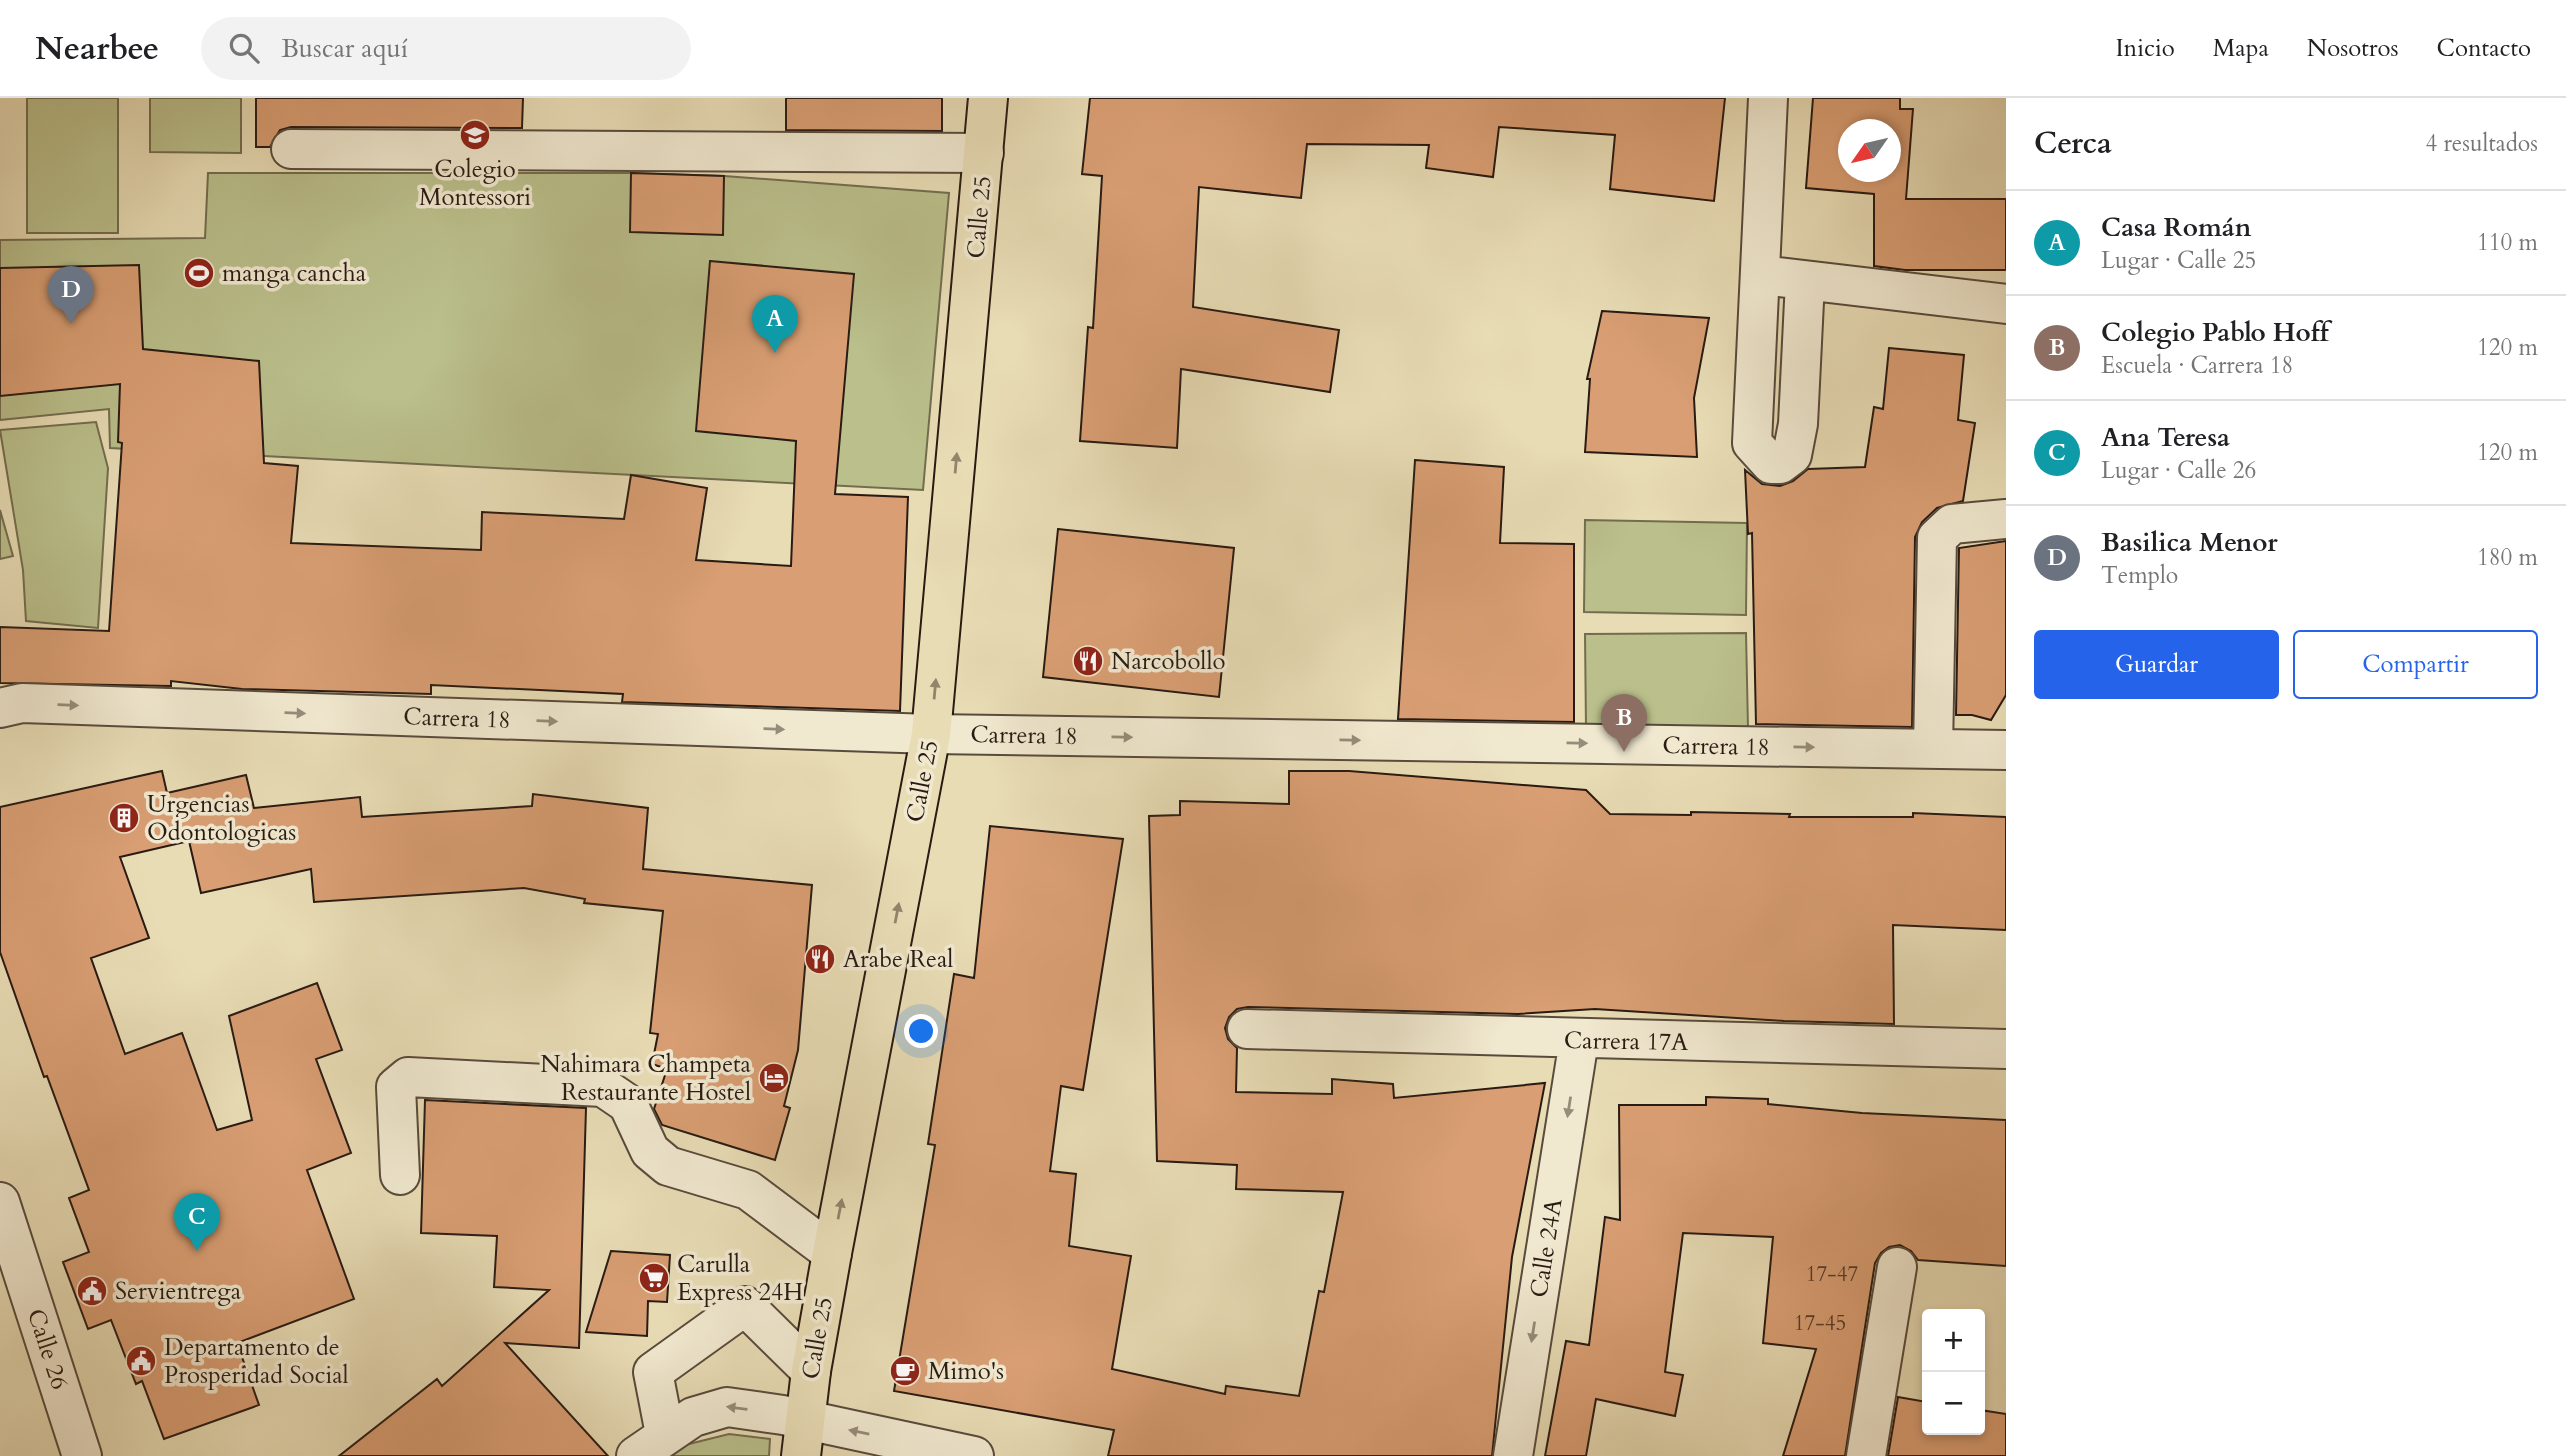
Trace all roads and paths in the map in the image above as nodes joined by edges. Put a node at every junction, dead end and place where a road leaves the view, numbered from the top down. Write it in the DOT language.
graph roads {
  1 [pos="988,98"];
  2 [pos="1768,98"];
  3 [pos="291,149"];
  4 [pos="984,152"];
  5 [pos="1760,274"];
  6 [pos="1805,281"];
  7 [pos="2006,304"];
  8 [pos="2006,519"];
  9 [pos="0,708"];
  10 [pos="931,734"];
  11 [pos="1933,749"];
  12 [pos="2006,750"];
  13 [pos="1247,1029"];
  14 [pos="1580,1040"];
  15 [pos="2006,1049"];
  16 [pos="400,1175"];
  17 [pos="0,1202"];
  18 [pos="832,1253"];
  19 [pos="1897,1267"];
  20 [pos="811,1371"];
  21 [pos="803,1439"];
  22 [pos="650,1445"];
  23 [pos="82,1456"];
  24 [pos="974,1456"];
  25 [pos="1514,1456"];
  26 [pos="1866,1456"];
  1 -- 4 [label="main road, Calle 25"];
  2 -- 5 [label="street"];
  3 -- 4 [label="street"];
  10 -- 4 [label="main road, Calle 25, one-way"];
  5 -- 6 [label="street"];
  5 -- 6 [label="street"];
  6 -- 7 [label="street"];
  8 -- 11 [label="street"];
  9 -- 10 [label="street, Carrera 18, one-way"];
  10 -- 11 [label="street, Carrera 18, one-way"];
  18 -- 10 [label="main road, Calle 25, one-way"];
  11 -- 12 [label="street, Carrera 18"];
  13 -- 14 [label="street, Carrera 17A"];
  14 -- 15 [label="street, Carrera 17A"];
  14 -- 25 [label="street, Calle 24A, one-way"];
  16 -- 18 [label="street"];
  17 -- 23 [label="street, Calle 26"];
  18 -- 20 [label="main road, Calle 25"];
  19 -- 26 [label="street"];
  20 -- 21 [label="main road, Calle 25"];
  20 -- 22 [label="street"];
  21 -- 22 [label="street, one-way"];
  24 -- 21 [label="street, one-way"];
}
